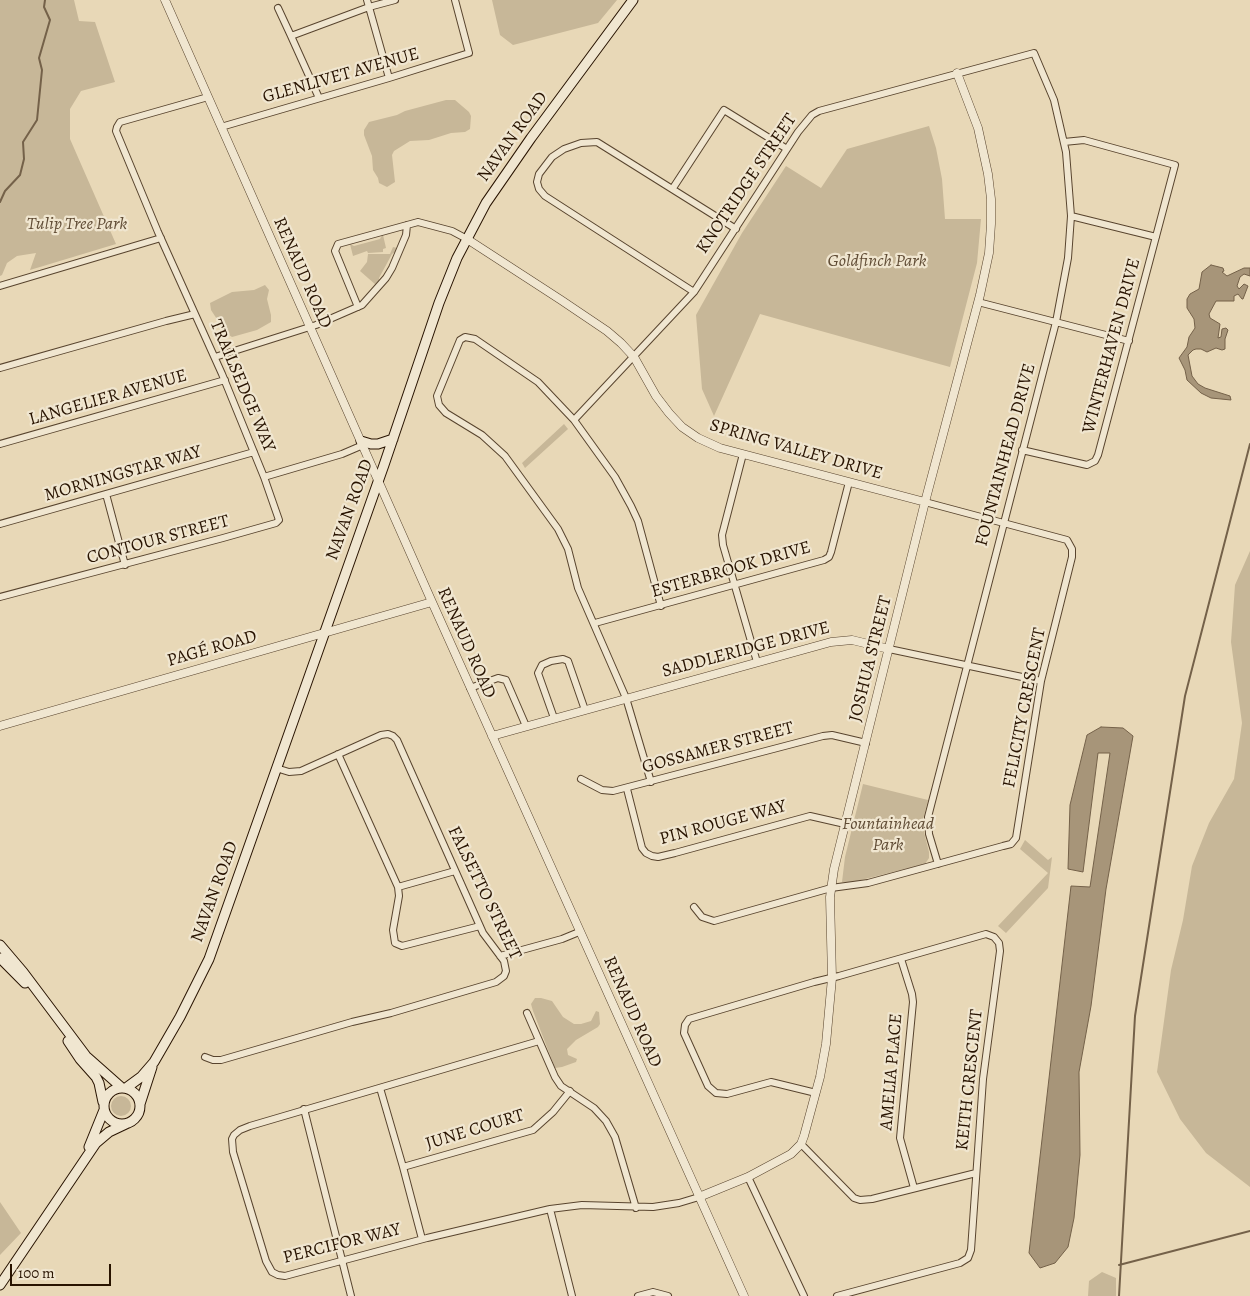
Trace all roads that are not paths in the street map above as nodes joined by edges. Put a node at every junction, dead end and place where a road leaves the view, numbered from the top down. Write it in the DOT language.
graph roads {
  1 [pos="165,0"];
  2 [pos="367,0"];
  3 [pos="395,0"];
  4 [pos="455,0"];
  5 [pos="633,0"];
  6 [pos="278,8"];
  7 [pos="369,8"];
  8 [pos="292,36"];
  9 [pos="1034,53"];
  10 [pos="957,73"];
  11 [pos="389,78"];
  12 [pos="208,97"];
  13 [pos="319,98"];
  14 [pos="221,127"];
  15 [pos="1064,142"];
  16 [pos="787,149"];
  17 [pos="673,188"];
  18 [pos="1071,216"];
  19 [pos="407,225"];
  20 [pos="736,229"];
  21 [pos="1156,237"];
  22 [pos="161,238"];
  23 [pos="467,239"];
  24 [pos="0,286"];
  25 [pos="694,292"];
  26 [pos="978,302"];
  27 [pos="358,307"];
  28 [pos="195,314"];
  29 [pos="1056,322"];
  30 [pos="310,327"];
  31 [pos="1128,341"];
  32 [pos="215,357"];
  33 [pos="634,357"];
  34 [pos="0,368"];
  35 [pos="225,380"];
  36 [pos="574,420"];
  37 [pos="392,439"];
  38 [pos="362,443"];
  39 [pos="0,444"];
  40 [pos="1022,450"];
  41 [pos="254,452"];
  42 [pos="743,454"];
  43 [pos="264,477"];
  44 [pos="378,480"];
  45 [pos="849,482"];
  46 [pos="106,494"];
  47 [pos="925,502"];
  48 [pos="1003,523"];
  49 [pos="0,524"];
  50 [pos="125,565"];
  51 [pos="736,585"];
  52 [pos="0,598"];
  53 [pos="432,602"];
  54 [pos="661,606"];
  55 [pos="594,623"];
  56 [pos="323,634"];
  57 [pos="889,649"];
  58 [pos="757,662"];
  59 [pos="967,666"];
  60 [pos="1041,681"];
  61 [pos="470,688"];
  62 [pos="626,698"];
  63 [pos="585,710"];
  64 [pos="554,718"];
  65 [pos="0,726"];
  66 [pos="526,726"];
  67 [pos="492,736"];
  68 [pos="866,743"];
  69 [pos="338,754"];
  70 [pos="276,768"];
  71 [pos="581,779"];
  72 [pos="650,782"];
  73 [pos="627,788"];
  74 [pos="845,824"];
  75 [pos="938,864"];
  76 [pos="455,870"];
  77 [pos="398,887"];
  78 [pos="831,888"];
  79 [pos="694,907"];
  80 [pos="480,926"];
  81 [pos="579,932"];
  82 [pos="0,945"];
  83 [pos="500,956"];
  84 [pos="0,958"];
  85 [pos="901,959"];
  86 [pos="832,978"];
  87 [pos="44,1003"];
  88 [pos="527,1013"];
  89 [pos="60,1025"];
  90 [pos="539,1041"];
  91 [pos="205,1057"];
  92 [pos="154,1062"];
  93 [pos="123,1087"];
  94 [pos="380,1088"];
  95 [pos="570,1091"];
  96 [pos="816,1093"];
  97 [pos="140,1104"];
  98 [pos="103,1106"];
  99 [pos="304,1110"];
  100 [pos="128,1123"];
  101 [pos="801,1144"];
  102 [pos="83,1161"];
  103 [pos="403,1167"];
  104 [pos="976,1173"];
  105 [pos="748,1177"];
  106 [pos="914,1188"];
  107 [pos="699,1196"];
  108 [pos="636,1208"];
  109 [pos="550,1209"];
  110 [pos="422,1239"];
  111 [pos="341,1260"];
  112 [pos="0,1286"];
  113 [pos="351,1296"];
  114 [pos="572,1296"];
  115 [pos="638,1296"];
  116 [pos="668,1296"];
  117 [pos="744,1296"];
  118 [pos="804,1296"];
  119 [pos="837,1296"];
  1 -- 12 [label="street, RENAUD ROAD"];
  2 -- 7 [label="street"];
  3 -- 7 [label="street"];
  4 -- 11 [label="street, GLENLIVET AVENUE"];
  5 -- 23 [label="main road, NAVAN ROAD"];
  6 -- 8 [label="street"];
  7 -- 8 [label="street"];
  7 -- 11 [label="street"];
  8 -- 13 [label="street"];
  9 -- 10 [label="street, KNOTRIDGE STREET"];
  9 -- 15 [label="street, FOUNTAINHEAD DRIVE"];
  10 -- 16 [label="street, KNOTRIDGE STREET"];
  10 -- 26 [label="street, JOSHUA STREET"];
  11 -- 13 [label="street, GLENLIVET AVENUE"];
  12 -- 14 [label="street, RENAUD ROAD"];
  12 -- 22 [label="street"];
  13 -- 14 [label="street, GLENLIVET AVENUE"];
  14 -- 30 [label="street, RENAUD ROAD"];
  15 -- 18 [label="street, FOUNTAINHEAD DRIVE"];
  15 -- 21 [label="street, WINTERHAVEN DRIVE"];
  16 -- 17 [label="street"];
  16 -- 20 [label="street, KNOTRIDGE STREET"];
  17 -- 20 [label="street"];
  17 -- 25 [label="street"];
  18 -- 21 [label="street"];
  18 -- 29 [label="street, FOUNTAINHEAD DRIVE"];
  19 -- 23 [label="street"];
  19 -- 27 [label="street"];
  19 -- 27 [label="street"];
  20 -- 25 [label="street, KNOTRIDGE STREET"];
  21 -- 31 [label="street, WINTERHAVEN DRIVE"];
  22 -- 24 [label="street"];
  22 -- 28 [label="street"];
  23 -- 33 [label="street, SPRING VALLEY DRIVE"];
  23 -- 37 [label="main road, NAVAN ROAD"];
  25 -- 33 [label="street, KNOTRIDGE STREET"];
  26 -- 29 [label="street"];
  26 -- 47 [label="street, JOSHUA STREET"];
  27 -- 30 [label="street"];
  28 -- 32 [label="street, TRAILSEDGE WAY"];
  28 -- 34 [label="street, TRAILSEDGE WAY"];
  29 -- 31 [label="street"];
  29 -- 40 [label="street, FOUNTAINHEAD DRIVE"];
  30 -- 32 [label="street"];
  30 -- 38 [label="street, RENAUD ROAD"];
  31 -- 40 [label="street, WINTERHAVEN DRIVE"];
  32 -- 35 [label="street, TRAILSEDGE WAY"];
  33 -- 36 [label="street, KNOTRIDGE STREET"];
  33 -- 42 [label="street, SPRING VALLEY DRIVE"];
  35 -- 39 [label="street, LANGELIER AVENUE"];
  35 -- 41 [label="street, TRAILSEDGE WAY"];
  36 -- 54 [label="street"];
  36 -- 55 [label="street"];
  37 -- 38 [label="main road"];
  37 -- 44 [label="main road, NAVAN ROAD"];
  38 -- 43 [label="street, TRAILSEDGE WAY"];
  38 -- 44 [label="street, RENAUD ROAD"];
  40 -- 48 [label="street, FOUNTAINHEAD DRIVE"];
  41 -- 43 [label="street, TRAILSEDGE WAY"];
  41 -- 46 [label="street, MORNINGSTAR WAY"];
  42 -- 45 [label="street, SPRING VALLEY DRIVE"];
  42 -- 51 [label="street"];
  43 -- 50 [label="street, CONTOUR STREET"];
  44 -- 53 [label="street, RENAUD ROAD"];
  44 -- 56 [label="main road, NAVAN ROAD"];
  45 -- 47 [label="street, SPRING VALLEY DRIVE"];
  45 -- 51 [label="street, ESTERBROOK DRIVE"];
  46 -- 49 [label="street, MORNINGSTAR WAY"];
  46 -- 50 [label="street"];
  47 -- 48 [label="street, FELICITY CRESCENT"];
  47 -- 57 [label="street, JOSHUA STREET"];
  48 -- 59 [label="street, FOUNTAINHEAD DRIVE"];
  48 -- 60 [label="street, FELICITY CRESCENT"];
  50 -- 52 [label="street, CONTOUR STREET"];
  51 -- 54 [label="street, ESTERBROOK DRIVE"];
  51 -- 58 [label="street"];
  53 -- 56 [label="street, PAGÉ ROAD"];
  53 -- 61 [label="street, RENAUD ROAD"];
  54 -- 55 [label="street, ESTERBROOK DRIVE"];
  55 -- 62 [label="street"];
  56 -- 65 [label="street, PAGÉ ROAD"];
  56 -- 70 [label="main road, NAVAN ROAD"];
  57 -- 58 [label="street, SADDLERIDGE DRIVE"];
  57 -- 59 [label="street, SADDLERIDGE DRIVE"];
  57 -- 68 [label="street, JOSHUA STREET"];
  58 -- 62 [label="street, SADDLERIDGE DRIVE"];
  59 -- 60 [label="street, SADDLERIDGE DRIVE"];
  59 -- 75 [label="street, FOUNTAINHEAD DRIVE"];
  60 -- 75 [label="street, FELICITY CRESCENT"];
  61 -- 66 [label="street"];
  61 -- 67 [label="street, RENAUD ROAD"];
  62 -- 63 [label="street, SADDLERIDGE DRIVE"];
  62 -- 72 [label="street"];
  63 -- 64 [label="street, SADDLERIDGE DRIVE"];
  63 -- 64 [label="street"];
  64 -- 66 [label="street, SADDLERIDGE DRIVE"];
  66 -- 67 [label="street, SADDLERIDGE DRIVE"];
  67 -- 81 [label="street, RENAUD ROAD"];
  68 -- 72 [label="street, GOSSAMER STREET"];
  68 -- 74 [label="street, JOSHUA STREET"];
  69 -- 70 [label="street, FALSETTO STREET"];
  69 -- 76 [label="street, FALSETTO STREET"];
  69 -- 77 [label="street"];
  70 -- 92 [label="main road, NAVAN ROAD"];
  71 -- 73 [label="street, GOSSAMER STREET"];
  72 -- 73 [label="street, GOSSAMER STREET"];
  73 -- 74 [label="street, PIN ROUGE WAY"];
  74 -- 78 [label="street, JOSHUA STREET"];
  75 -- 78 [label="street, FELICITY CRESCENT"];
  76 -- 77 [label="street"];
  76 -- 80 [label="street, FALSETTO STREET"];
  77 -- 80 [label="street"];
  78 -- 79 [label="street, FELICITY CRESCENT"];
  78 -- 86 [label="street, JOSHUA STREET"];
  80 -- 83 [label="street, FALSETTO STREET"];
  81 -- 83 [label="street"];
  81 -- 107 [label="street, RENAUD ROAD"];
  82 -- 87 [label="main road"];
  83 -- 91 [label="street, FALSETTO STREET"];
  84 -- 87 [label="main road"];
  85 -- 86 [label="street, KEITH CRESCENT"];
  85 -- 104 [label="street, KEITH CRESCENT"];
  85 -- 106 [label="street, AMELIA PLACE"];
  86 -- 96 [label="street, JOSHUA STREET"];
  86 -- 96 [label="street, KEITH CRESCENT"];
  87 -- 89 [label="main road"];
  88 -- 90 [label="street"];
  89 -- 93 [label="main road"];
  89 -- 98 [label="main road"];
  90 -- 94 [label="street, PERCIFOR WAY"];
  90 -- 95 [label="street"];
  92 -- 93 [label="main road, NAVAN ROAD"];
  92 -- 97 [label="main road, NAVAN ROAD"];
  93 -- 97 [label="main road"];
  93 -- 98 [label="main road"];
  94 -- 99 [label="street, PERCIFOR WAY"];
  94 -- 103 [label="street"];
  95 -- 103 [label="street, JUNE COURT"];
  95 -- 108 [label="street"];
  96 -- 101 [label="street, JOSHUA STREET"];
  97 -- 100 [label="main road"];
  98 -- 100 [label="main road"];
  98 -- 102 [label="main road"];
  99 -- 111 [label="street"];
  99 -- 111 [label="street, PERCIFOR WAY"];
  100 -- 102 [label="main road"];
  101 -- 105 [label="street"];
  101 -- 106 [label="street"];
  102 -- 112 [label="main road"];
  103 -- 110 [label="street"];
  104 -- 106 [label="street"];
  104 -- 119 [label="street, KEITH CRESCENT"];
  105 -- 107 [label="street"];
  105 -- 118 [label="street"];
  107 -- 108 [label="street, PERCIFOR WAY"];
  107 -- 117 [label="street, RENAUD ROAD"];
  108 -- 109 [label="street, PERCIFOR WAY"];
  109 -- 110 [label="street, PERCIFOR WAY"];
  109 -- 114 [label="street"];
  110 -- 111 [label="street, PERCIFOR WAY"];
  111 -- 113 [label="street"];
  115 -- 116 [label="street"];
}
